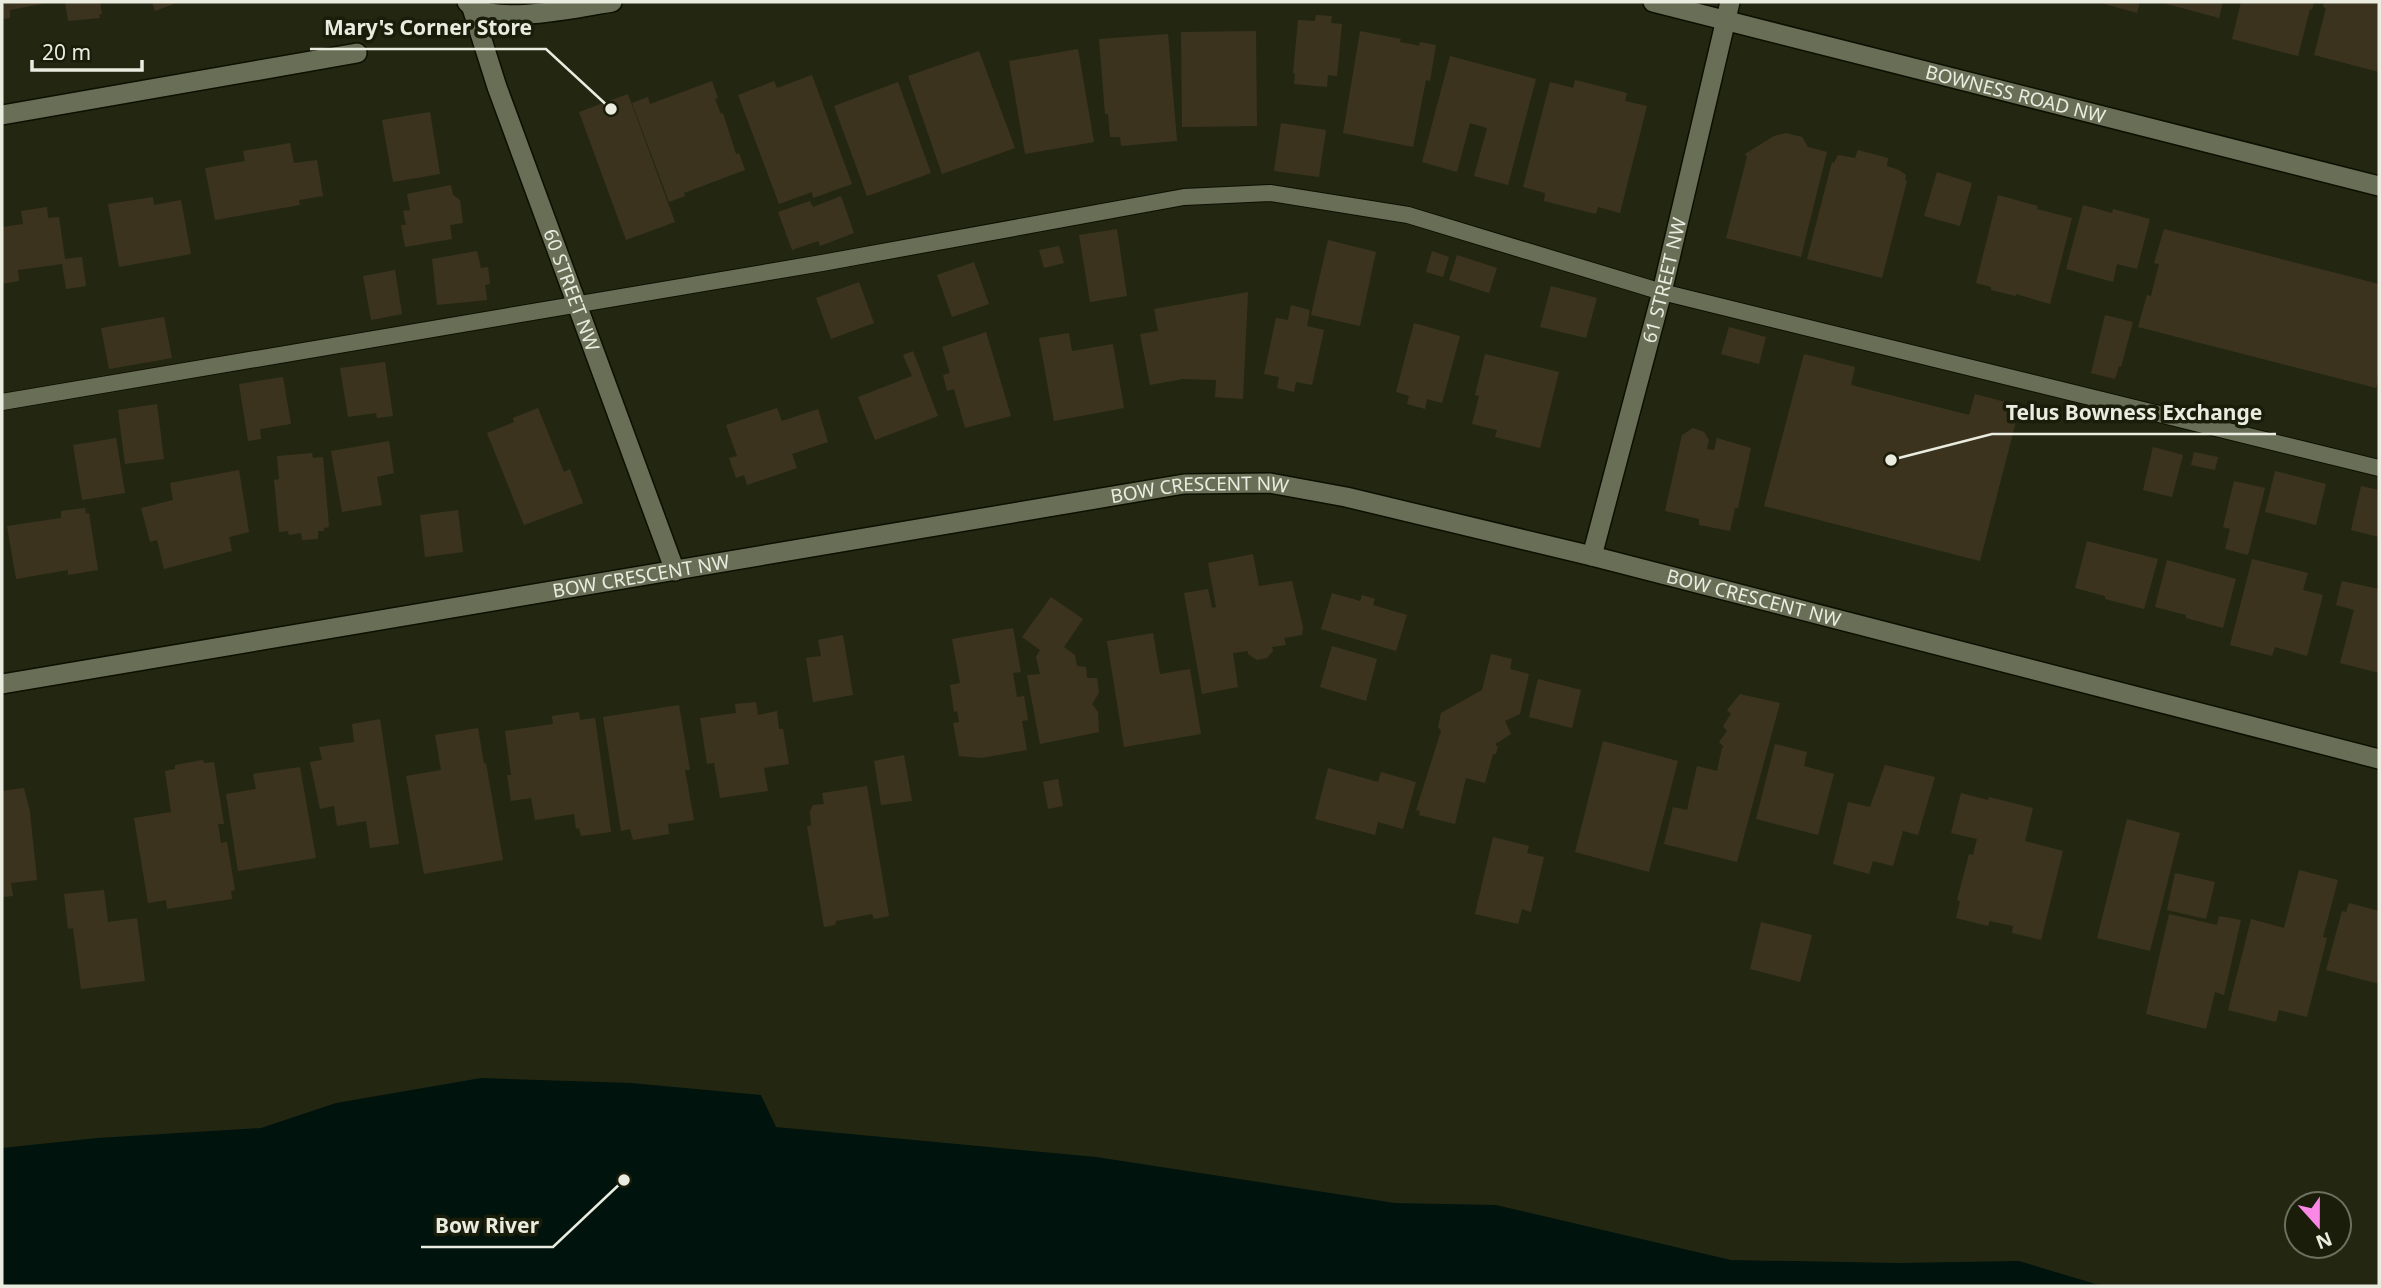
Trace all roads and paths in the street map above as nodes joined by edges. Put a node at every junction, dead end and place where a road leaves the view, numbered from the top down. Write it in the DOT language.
graph roads {
  1 [pos="612,2"];
  2 [pos="1653,2"];
  3 [pos="469,5"];
  4 [pos="1728,11"];
  5 [pos="356,53"];
  6 [pos="2,115"];
  7 [pos="2379,186"];
  8 [pos="1661,292"];
  9 [pos="579,304"];
  10 [pos="2,402"];
  11 [pos="2379,468"];
  12 [pos="1592,556"];
  13 [pos="675,571"];
  14 [pos="2,684"];
  15 [pos="2379,759"];
  1 -- 3 [label="street"];
  2 -- 4 [label="street, BOWNESS ROAD NW"];
  3 -- 9 [label="street, 60 STREET NW"];
  4 -- 7 [label="street, BOWNESS ROAD NW"];
  4 -- 8 [label="street, 61 STREET NW"];
  5 -- 6 [label="street"];
  8 -- 9 [label="lane"];
  8 -- 11 [label="lane"];
  8 -- 12 [label="street, 61 STREET NW"];
  9 -- 10 [label="lane"];
  9 -- 13 [label="street, 60 STREET NW"];
  12 -- 13 [label="street, BOW CRESCENT NW"];
  12 -- 15 [label="street, BOW CRESCENT NW"];
  13 -- 14 [label="street, BOW CRESCENT NW"];
}
